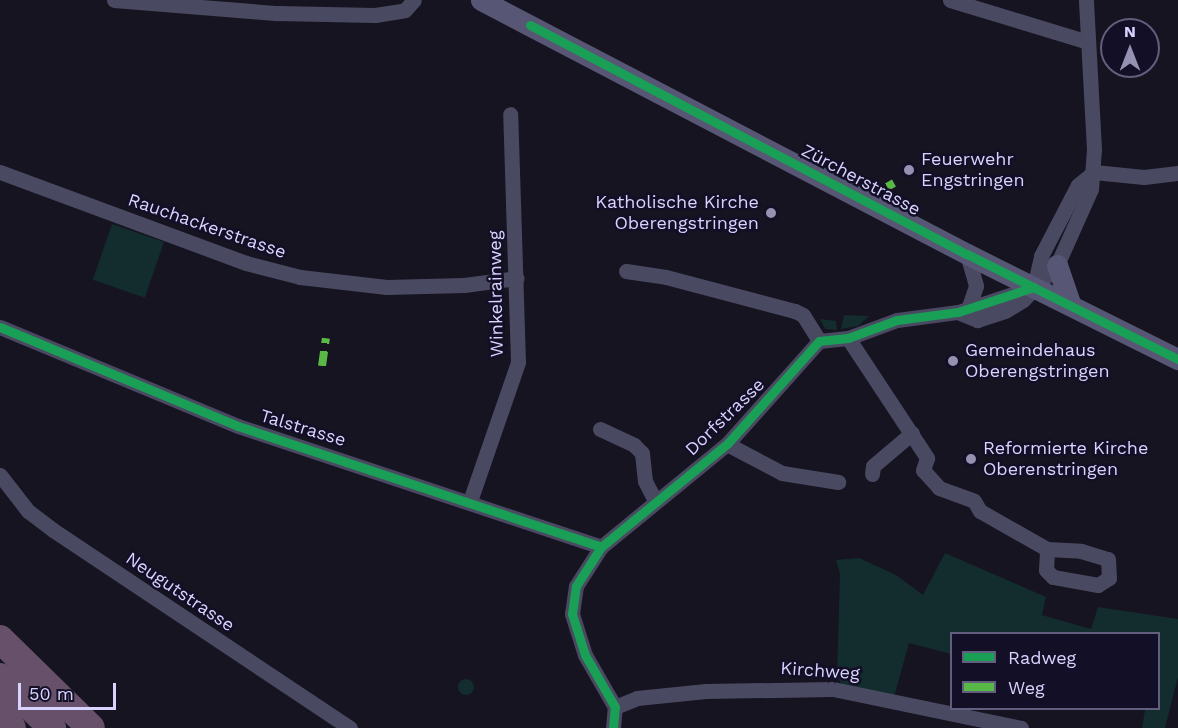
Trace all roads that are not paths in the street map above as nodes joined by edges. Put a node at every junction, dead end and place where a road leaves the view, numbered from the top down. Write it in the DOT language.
graph roads {
  1 [pos="114,0"];
  2 [pos="414,0"];
  3 [pos="481,0"];
  4 [pos="950,0"];
  5 [pos="1086,0"];
  6 [pos="1088,42"];
  7 [pos="510,114"];
  8 [pos="0,172"];
  9 [pos="1094,172"];
  10 [pos="1178,173"];
  11 [pos="967,254"];
  12 [pos="1057,265"];
  13 [pos="626,271"];
  14 [pos="517,278"];
  15 [pos="1034,287"];
  16 [pos="1071,306"];
  17 [pos="964,309"];
  18 [pos="0,327"];
  19 [pos="848,338"];
  20 [pos="819,341"];
  21 [pos="1178,359"];
  22 [pos="600,429"];
  23 [pos="912,433"];
  24 [pos="727,444"];
  25 [pos="872,474"];
  26 [pos="0,475"];
  27 [pos="838,482"];
  28 [pos="470,501"];
  29 [pos="655,501"];
  30 [pos="601,547"];
  31 [pos="1047,549"];
  32 [pos="0,639"];
  33 [pos="0,677"];
  34 [pos="615,707"];
  35 [pos="0,708"];
  36 [pos="12,728"];
  37 [pos="52,728"];
  38 [pos="91,728"];
  39 [pos="350,728"];
  40 [pos="613,728"];
  41 [pos="1021,728"];
  1 -- 2 [label="street"];
  3 -- 11 [label="main road, Zürcherstrasse"];
  4 -- 6 [label="street"];
  5 -- 6 [label="street"];
  6 -- 9 [label="street"];
  7 -- 14 [label="street, Winkelrainweg"];
  8 -- 14 [label="street, Rauchackerstrasse"];
  9 -- 10 [label="street"];
  9 -- 12 [label="street"];
  9 -- 15 [label="street"];
  11 -- 15 [label="main road, Zürcherstrasse"];
  11 -- 17 [label="street"];
  12 -- 15 [label="street"];
  12 -- 16 [label="main road"];
  13 -- 20 [label="street"];
  14 -- 28 [label="street, Winkelrainweg"];
  15 -- 16 [label="main road, Zürcherstrasse"];
  15 -- 17 [label="street"];
  16 -- 21 [label="main road, Zürcherstrasse"];
  17 -- 19 [label="street"];
  18 -- 28 [label="street, Talstrasse"];
  19 -- 20 [label="street"];
  19 -- 23 [label="street"];
  20 -- 24 [label="street, Dorfstrasse"];
  22 -- 29 [label="street"];
  23 -- 25 [label="street"];
  23 -- 31 [label="street"];
  24 -- 27 [label="street"];
  24 -- 29 [label="street, Dorfstrasse"];
  26 -- 39 [label="street, Neugutstrasse"];
  28 -- 30 [label="street, Talstrasse"];
  29 -- 30 [label="street, Dorfstrasse"];
  30 -- 34 [label="street, Dorfstrasse"];
  32 -- 38 [label="highway"];
  33 -- 37 [label="highway"];
  34 -- 40 [label="street"];
  34 -- 41 [label="street, Kirchweg"];
  35 -- 36 [label="highway"];
}
